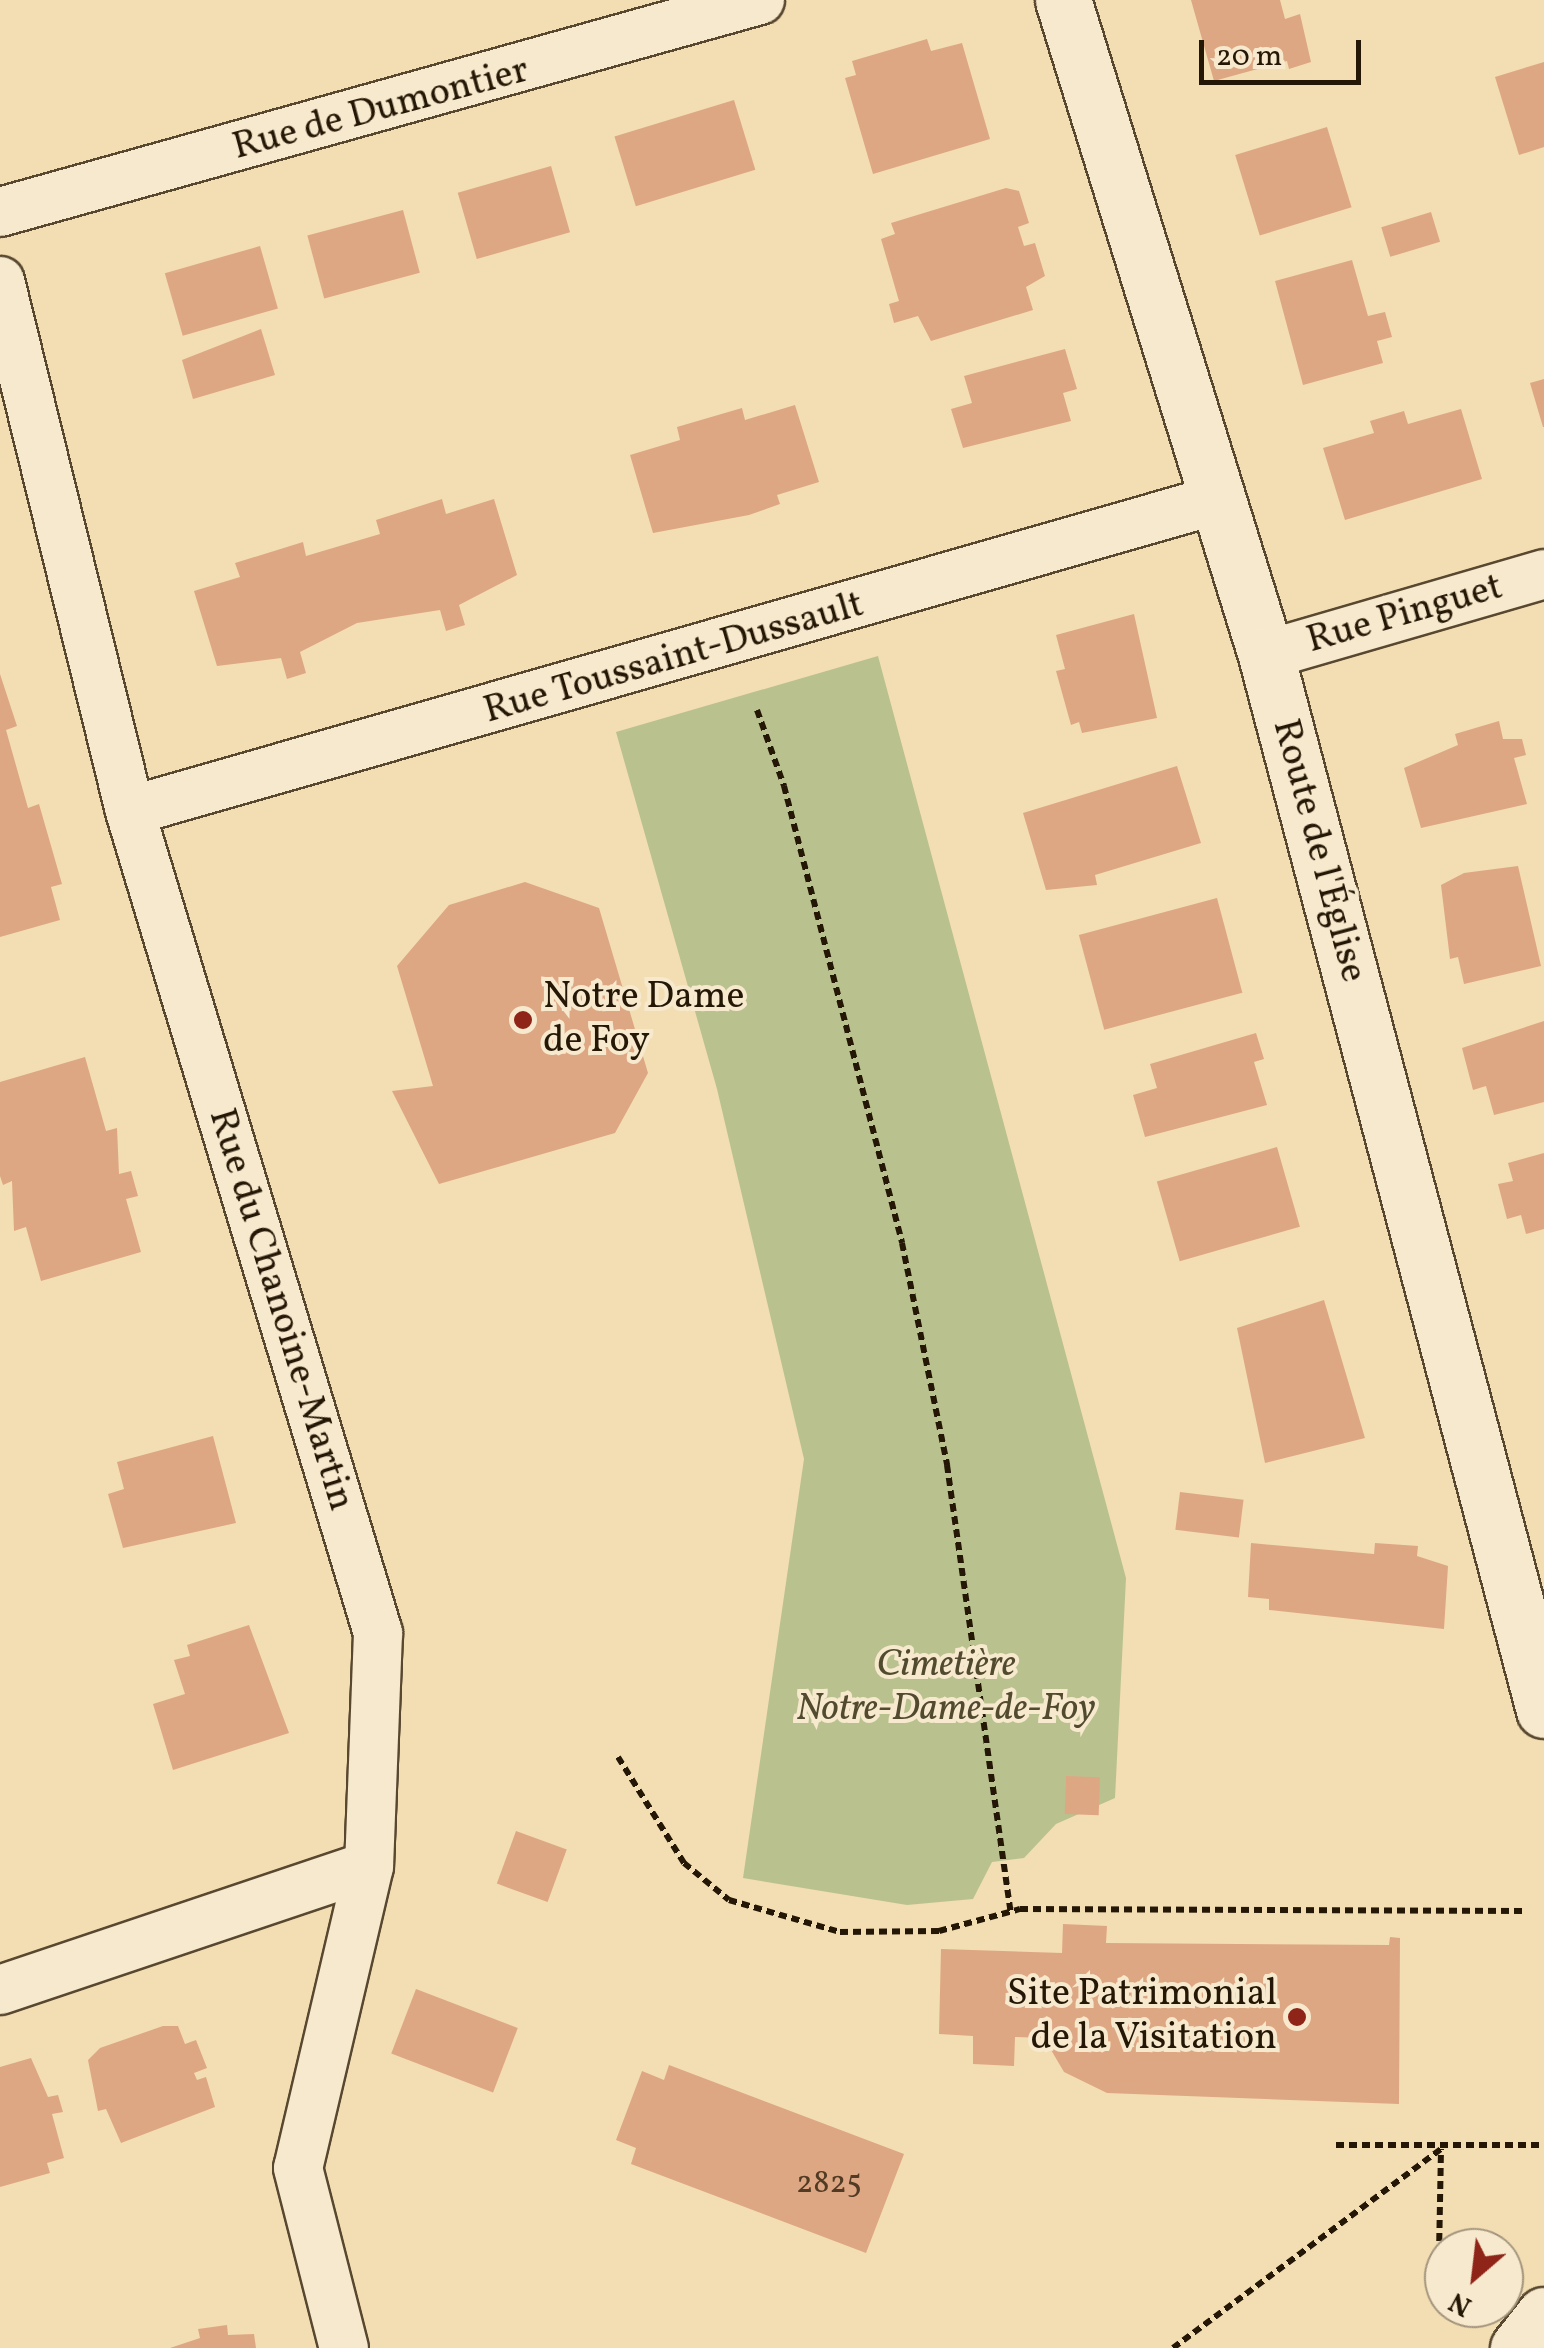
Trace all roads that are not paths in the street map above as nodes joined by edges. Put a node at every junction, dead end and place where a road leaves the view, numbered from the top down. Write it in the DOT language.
graph roads {
  1 [pos="760,0"];
  2 [pos="1063,0"];
  3 [pos="0,212"];
  4 [pos="0,280"];
  5 [pos="1216,500"];
  6 [pos="1544,574"];
  7 [pos="1266,656"];
  8 [pos="130,811"];
  9 [pos="1544,1710"];
  10 [pos="368,1866"];
  11 [pos="0,1990"];
  12 [pos="1544,2315"];
  13 [pos="344,2348"];
  14 [pos="1518,2348"];
  1 -- 3 [label="street, Rue de Dumontier"];
  2 -- 5 [label="main road, Route de l'Église"];
  4 -- 8 [label="street, Rue du Chanoine-Martin"];
  5 -- 7 [label="main road, Route de l'Église"];
  5 -- 8 [label="street, Rue Toussaint-Dussault"];
  6 -- 7 [label="street, Rue Pinguet"];
  7 -- 9 [label="main road, Route de l'Église"];
  8 -- 10 [label="street, Rue du Chanoine-Martin"];
  10 -- 11 [label="street"];
  10 -- 13 [label="street, Rue du Chanoine-Martin"];
  12 -- 14 [label="main road"];
}
